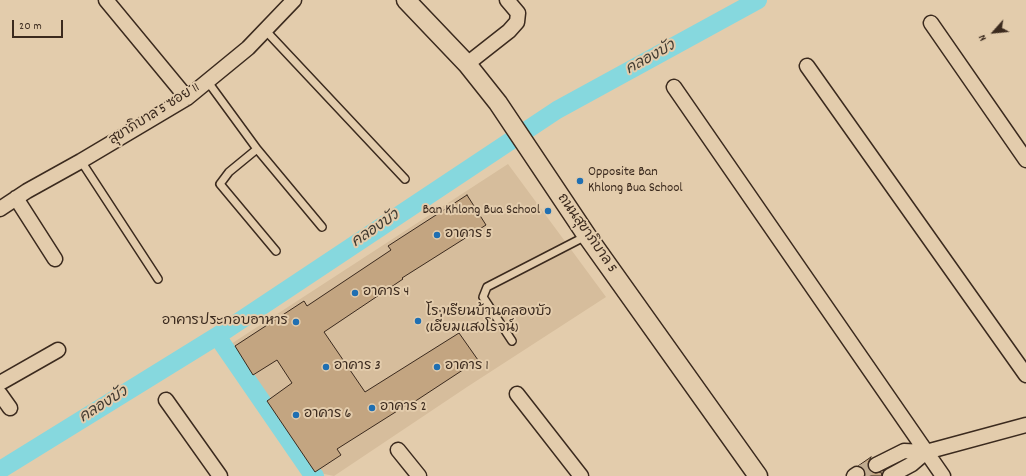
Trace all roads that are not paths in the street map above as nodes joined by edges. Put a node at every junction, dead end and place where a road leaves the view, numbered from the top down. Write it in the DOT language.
graph roads {
  1 [pos="106,0"];
  2 [pos="294,0"];
  3 [pos="406,0"];
  4 [pos="508,0"];
  5 [pos="931,23"];
  6 [pos="266,31"];
  7 [pos="467,64"];
  8 [pos="807,66"];
  9 [pos="208,82"];
  10 [pos="674,87"];
  11 [pos="187,98"];
  12 [pos="257,149"];
  13 [pos="1026,160"];
  14 [pos="81,161"];
  15 [pos="405,179"];
  16 [pos="16,198"];
  17 [pos="0,209"];
  18 [pos="322,228"];
  19 [pos="586,236"];
  20 [pos="276,251"];
  21 [pos="55,259"];
  22 [pos="158,279"];
  23 [pos="512,341"];
  24 [pos="58,350"];
  25 [pos="1026,375"];
  26 [pos="0,384"];
  27 [pos="0,394"];
  28 [pos="517,394"];
  29 [pos="166,400"];
  30 [pos="10,408"];
  31 [pos="1026,425"];
  32 [pos="398,450"];
  33 [pos="926,452"];
  34 [pos="876,464"];
  35 [pos="220,476"];
  36 [pos="419,476"];
  37 [pos="581,476"];
  38 [pos="758,476"];
  39 [pos="890,476"];
  40 [pos="943,476"];
  1 -- 11 [label="street"];
  2 -- 6 [label="street, สุขาภิบาล 5 ซอย 11"];
  3 -- 7 [label="street, ถนนสุขาภิบาล 5"];
  4 -- 7 [label="street"];
  5 -- 13 [label="street"];
  6 -- 9 [label="street, สุขาภิบาล 5 ซอย 11"];
  6 -- 15 [label="lane"];
  7 -- 19 [label="street, ถนนสุขาภิบาล 5"];
  8 -- 25 [label="street"];
  9 -- 11 [label="street, สุขาภิบาล 5 ซอย 11"];
  9 -- 12 [label="lane"];
  10 -- 33 [label="street"];
  11 -- 14 [label="street, สุขาภิบาล 5 ซอย 11"];
  12 -- 18 [label="lane"];
  12 -- 20 [label="lane"];
  14 -- 16 [label="street, สุขาภิบาล 5 ซอย 11"];
  14 -- 22 [label="lane"];
  16 -- 17 [label="street, สุขาภิบาล 5 ซอย 11"];
  16 -- 21 [label="street"];
  19 -- 23 [label="lane"];
  19 -- 38 [label="street, ถนนสุขาภิบาล 5"];
  24 -- 26 [label="street"];
  27 -- 30 [label="street"];
  28 -- 37 [label="street"];
  29 -- 35 [label="street"];
  31 -- 33 [label="street"];
  32 -- 36 [label="street"];
  33 -- 34 [label="street"];
  33 -- 39 [label="street"];
  33 -- 40 [label="street"];
}
